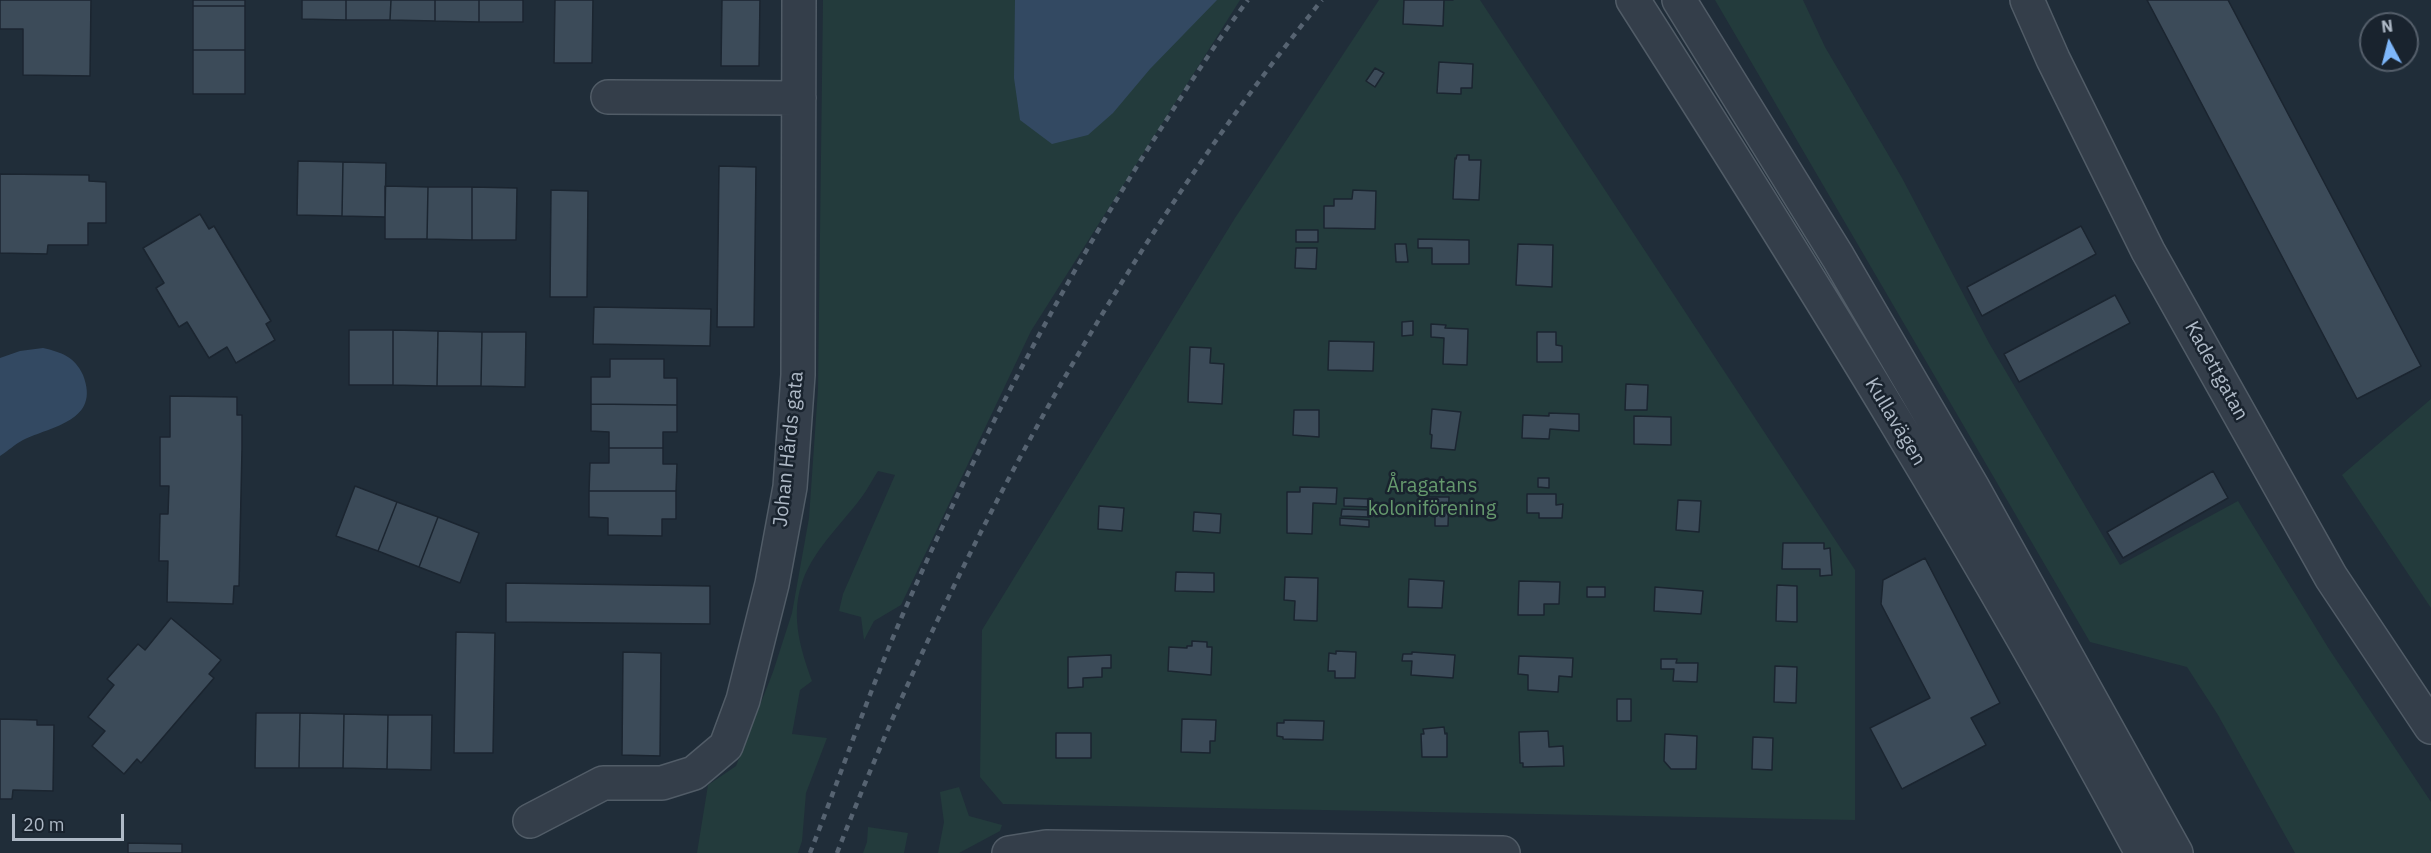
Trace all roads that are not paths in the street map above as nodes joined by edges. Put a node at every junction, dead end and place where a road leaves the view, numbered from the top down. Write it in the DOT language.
graph roads {
  1 [pos="799,0"];
  2 [pos="1633,0"];
  3 [pos="1679,0"];
  4 [pos="2026,0"];
  5 [pos="609,97"];
  6 [pos="799,98"];
  7 [pos="2431,727"];
  8 [pos="530,821"];
  9 [pos="1009,853"];
  10 [pos="1503,853"];
  11 [pos="2142,853"];
  12 [pos="2176,853"];
  1 -- 6 [label="street, Johan Hårds gata"];
  2 -- 11 [label="street, Kullavägen"];
  3 -- 12 [label="street, Kullavägen"];
  4 -- 7 [label="street, Kadettgatan"];
  5 -- 6 [label="street"];
  6 -- 8 [label="street, Johan Hårds gata"];
  9 -- 10 [label="street"];
}
